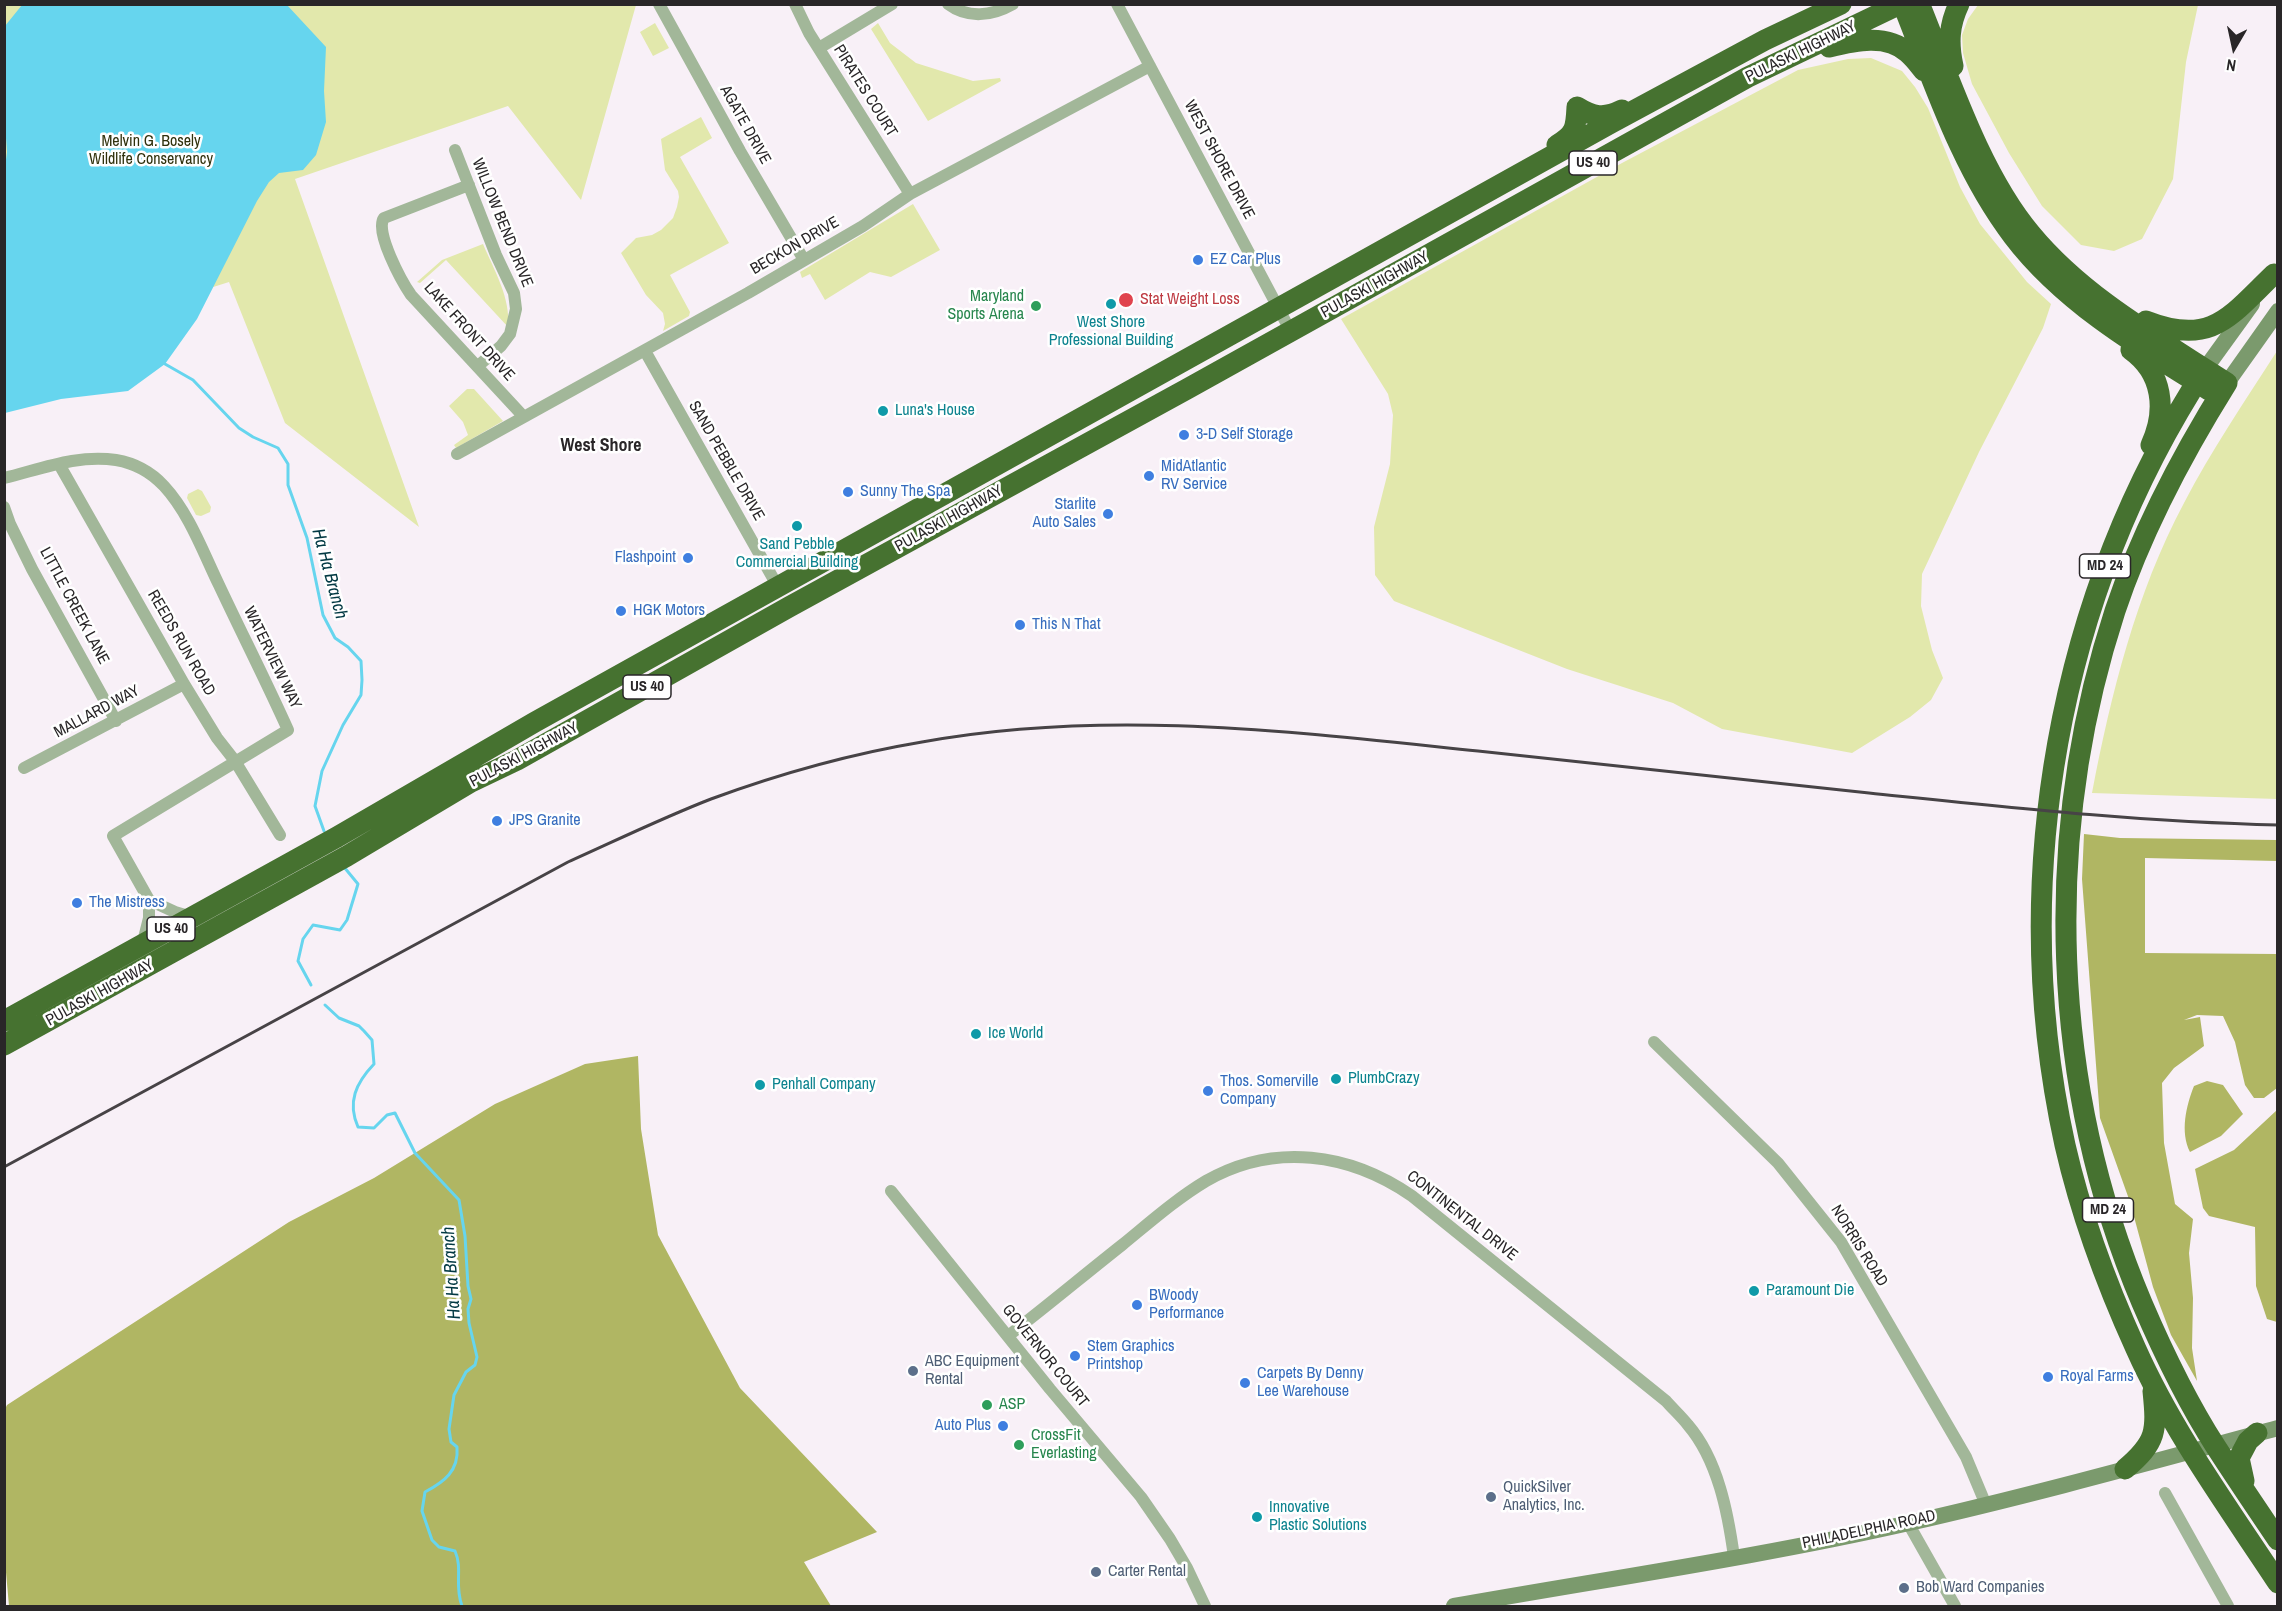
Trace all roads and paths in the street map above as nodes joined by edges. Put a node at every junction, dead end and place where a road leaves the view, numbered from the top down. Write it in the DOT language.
graph roads {
  1 [pos="659,4"];
  2 [pos="795,4"];
  3 [pos="892,4"];
  4 [pos="948,4"];
  5 [pos="1013,4"];
  6 [pos="1117,4"];
  7 [pos="1841,4"];
  8 [pos="1959,4"];
  9 [pos="1908,5"];
  10 [pos="819,48"];
  11 [pos="1797,54"];
  12 [pos="1150,66"];
  13 [pos="1701,74"];
  14 [pos="1933,82"];
  15 [pos="1974,135"];
  16 [pos="455,150"];
  17 [pos="1516,176"];
  18 [pos="469,185"];
  19 [pos="910,194"];
  20 [pos="804,260"];
  21 [pos="2276,272"];
  22 [pos="2077,302"];
  23 [pos="1279,310"];
  24 [pos="2117,310"];
  25 [pos="2277,311"];
  26 [pos="1291,332"];
  27 [pos="645,351"];
  28 [pos="478,366"];
  29 [pos="2201,376"];
  30 [pos="2222,389"];
  31 [pos="522,416"];
  32 [pos="457,454"];
  33 [pos="59,464"];
  34 [pos="4,478"];
  35 [pos="2137,493"];
  36 [pos="4,507"];
  37 [pos="778,587"];
  38 [pos="184,684"];
  39 [pos="116,721"];
  40 [pos="235,761"];
  41 [pos="24,768"];
  42 [pos="280,835"];
  43 [pos="149,900"];
  44 [pos="192,917"];
  45 [pos="142,946"];
  46 [pos="4,1022"];
  47 [pos="1653,1042"];
  48 [pos="4,1045"];
  49 [pos="891,1191"];
  50 [pos="1008,1336"];
  51 [pos="2153,1384"];
  52 [pos="2277,1428"];
  53 [pos="2257,1433"];
  54 [pos="2214,1445"];
  55 [pos="2191,1451"];
  56 [pos="2125,1469"];
  57 [pos="2244,1488"];
  58 [pos="2165,1493"];
  59 [pos="1986,1505"];
  60 [pos="1908,1523"];
  61 [pos="2277,1540"];
  62 [pos="1734,1557"];
  63 [pos="2277,1583"];
  64 [pos="1205,1606"];
  65 [pos="1454,1606"];
  66 [pos="1955,1606"];
  67 [pos="2228,1606"];
  1 -- 20 [label="street, AGATE DRIVE"];
  2 -- 10 [label="street, PIRATES COURT"];
  3 -- 10 [label="street"];
  4 -- 5 [label="street"];
  6 -- 12 [label="street, WEST SHORE DRIVE"];
  7 -- 13 [label="highway, PULASKI HIGHWAY / US 40"];
  8 -- 15 [label="highway"];
  9 -- 11 [label="highway, PULASKI HIGHWAY / US 40"];
  9 -- 14 [label="highway"];
  9 -- 15 [label="highway"];
  10 -- 19 [label="street, PIRATES COURT"];
  11 -- 14 [label="highway"];
  11 -- 26 [label="highway, PULASKI HIGHWAY / US 40"];
  12 -- 19 [label="street, BECKON DRIVE"];
  12 -- 23 [label="street, WEST SHORE DRIVE"];
  13 -- 17 [label="highway, PULASKI HIGHWAY / US 40"];
  13 -- 17 [label="highway"];
  14 -- 22 [label="highway"];
  15 -- 24 [label="highway"];
  16 -- 18 [label="street, WILLOW BEND DRIVE"];
  17 -- 23 [label="highway, PULASKI HIGHWAY / US 40"];
  18 -- 28 [label="street, WILLOW BEND DRIVE"];
  18 -- 28 [label="street, LAKE FRONT DRIVE"];
  19 -- 20 [label="street, BECKON DRIVE"];
  20 -- 27 [label="street, BECKON DRIVE"];
  21 -- 24 [label="highway"];
  21 -- 29 [label="main road, MD 24"];
  22 -- 29 [label="highway"];
  22 -- 35 [label="highway"];
  23 -- 26 [label="street, WEST SHORE DRIVE"];
  23 -- 37 [label="highway, PULASKI HIGHWAY / US 40"];
  24 -- 29 [label="highway"];
  25 -- 30 [label="main road, MD 24"];
  26 -- 48 [label="highway, PULASKI HIGHWAY / US 40"];
  27 -- 31 [label="street, BECKON DRIVE"];
  27 -- 37 [label="street, SAND PEBBLE DRIVE"];
  28 -- 31 [label="street, LAKE FRONT DRIVE"];
  29 -- 30 [label="highway"];
  29 -- 35 [label="highway, MD 24"];
  30 -- 54 [label="highway, MD 24"];
  31 -- 32 [label="street, BECKON DRIVE"];
  33 -- 34 [label="street"];
  33 -- 38 [label="street, REEDS RUN ROAD"];
  33 -- 40 [label="street, WATERVIEW WAY"];
  35 -- 51 [label="highway, MD 24"];
  36 -- 39 [label="street, LITTLE CREEK LANE"];
  37 -- 44 [label="highway, PULASKI HIGHWAY / US 40"];
  38 -- 39 [label="street, MALLARD WAY"];
  38 -- 40 [label="street, REEDS RUN ROAD"];
  39 -- 41 [label="street, MALLARD WAY"];
  40 -- 42 [label="street, REEDS RUN ROAD"];
  40 -- 43 [label="street, WATERVIEW WAY"];
  43 -- 44 [label="street"];
  43 -- 45 [label="street"];
  44 -- 45 [label="highway, PULASKI HIGHWAY / US 40"];
  45 -- 46 [label="highway, PULASKI HIGHWAY / US 40"];
  47 -- 59 [label="street, NORRIS ROAD"];
  49 -- 50 [label="street, GOVERNOR COURT"];
  50 -- 62 [label="street, CONTINENTAL DRIVE"];
  50 -- 64 [label="street, GOVERNOR COURT"];
  51 -- 55 [label="highway, MD 24"];
  51 -- 56 [label="highway"];
  52 -- 53 [label="main road, PHILADELPHIA ROAD"];
  53 -- 54 [label="main road, PHILADELPHIA ROAD"];
  53 -- 57 [label="highway"];
  54 -- 55 [label="main road, PHILADELPHIA ROAD"];
  54 -- 57 [label="highway, MD 24"];
  55 -- 56 [label="main road, PHILADELPHIA ROAD"];
  55 -- 63 [label="highway, MD 24"];
  56 -- 59 [label="main road, PHILADELPHIA ROAD"];
  57 -- 61 [label="highway, MD 24"];
  58 -- 67 [label="street"];
  59 -- 60 [label="main road, PHILADELPHIA ROAD"];
  60 -- 62 [label="main road, PHILADELPHIA ROAD"];
  60 -- 66 [label="street"];
  62 -- 65 [label="main road, PHILADELPHIA ROAD"];
}
